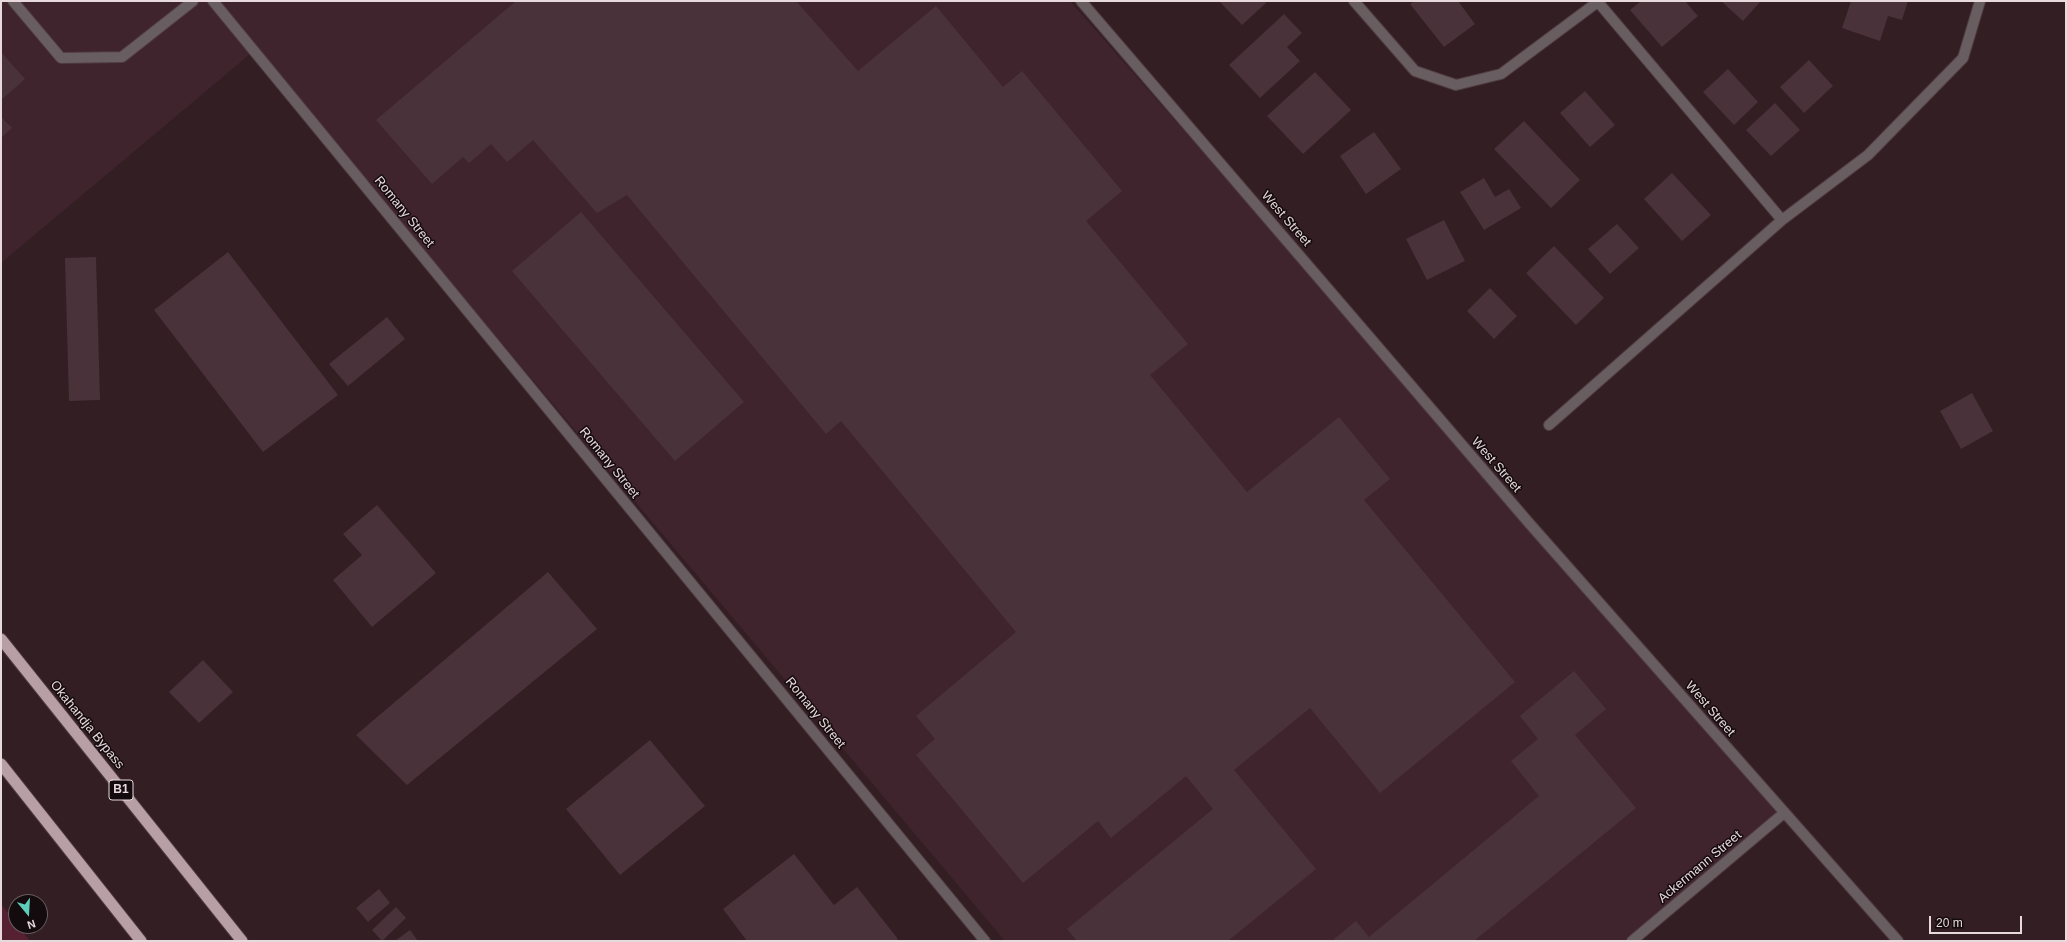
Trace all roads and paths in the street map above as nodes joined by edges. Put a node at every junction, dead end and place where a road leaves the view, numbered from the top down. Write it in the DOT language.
graph roads {
  1 [pos="13,1"];
  2 [pos="193,1"];
  3 [pos="214,1"];
  4 [pos="1081,1"];
  5 [pos="1354,1"];
  6 [pos="1980,1"];
  7 [pos="1598,2"];
  8 [pos="1782,220"];
  9 [pos="1549,425"];
  10 [pos="1,639"];
  11 [pos="1,764"];
  12 [pos="1784,813"];
  13 [pos="141,941"];
  14 [pos="242,941"];
  15 [pos="985,941"];
  16 [pos="1632,941"];
  17 [pos="1898,941"];
  1 -- 2 [label="street"];
  3 -- 15 [label="street, Romany Street"];
  4 -- 12 [label="street, West Street"];
  5 -- 7 [label="street"];
  6 -- 8 [label="street"];
  7 -- 8 [label="street"];
  8 -- 9 [label="street"];
  10 -- 14 [label="highway, Okahandja Bypass / B1"];
  11 -- 13 [label="highway"];
  12 -- 16 [label="street, Ackermann Street"];
  12 -- 17 [label="street, West Street"];
}
